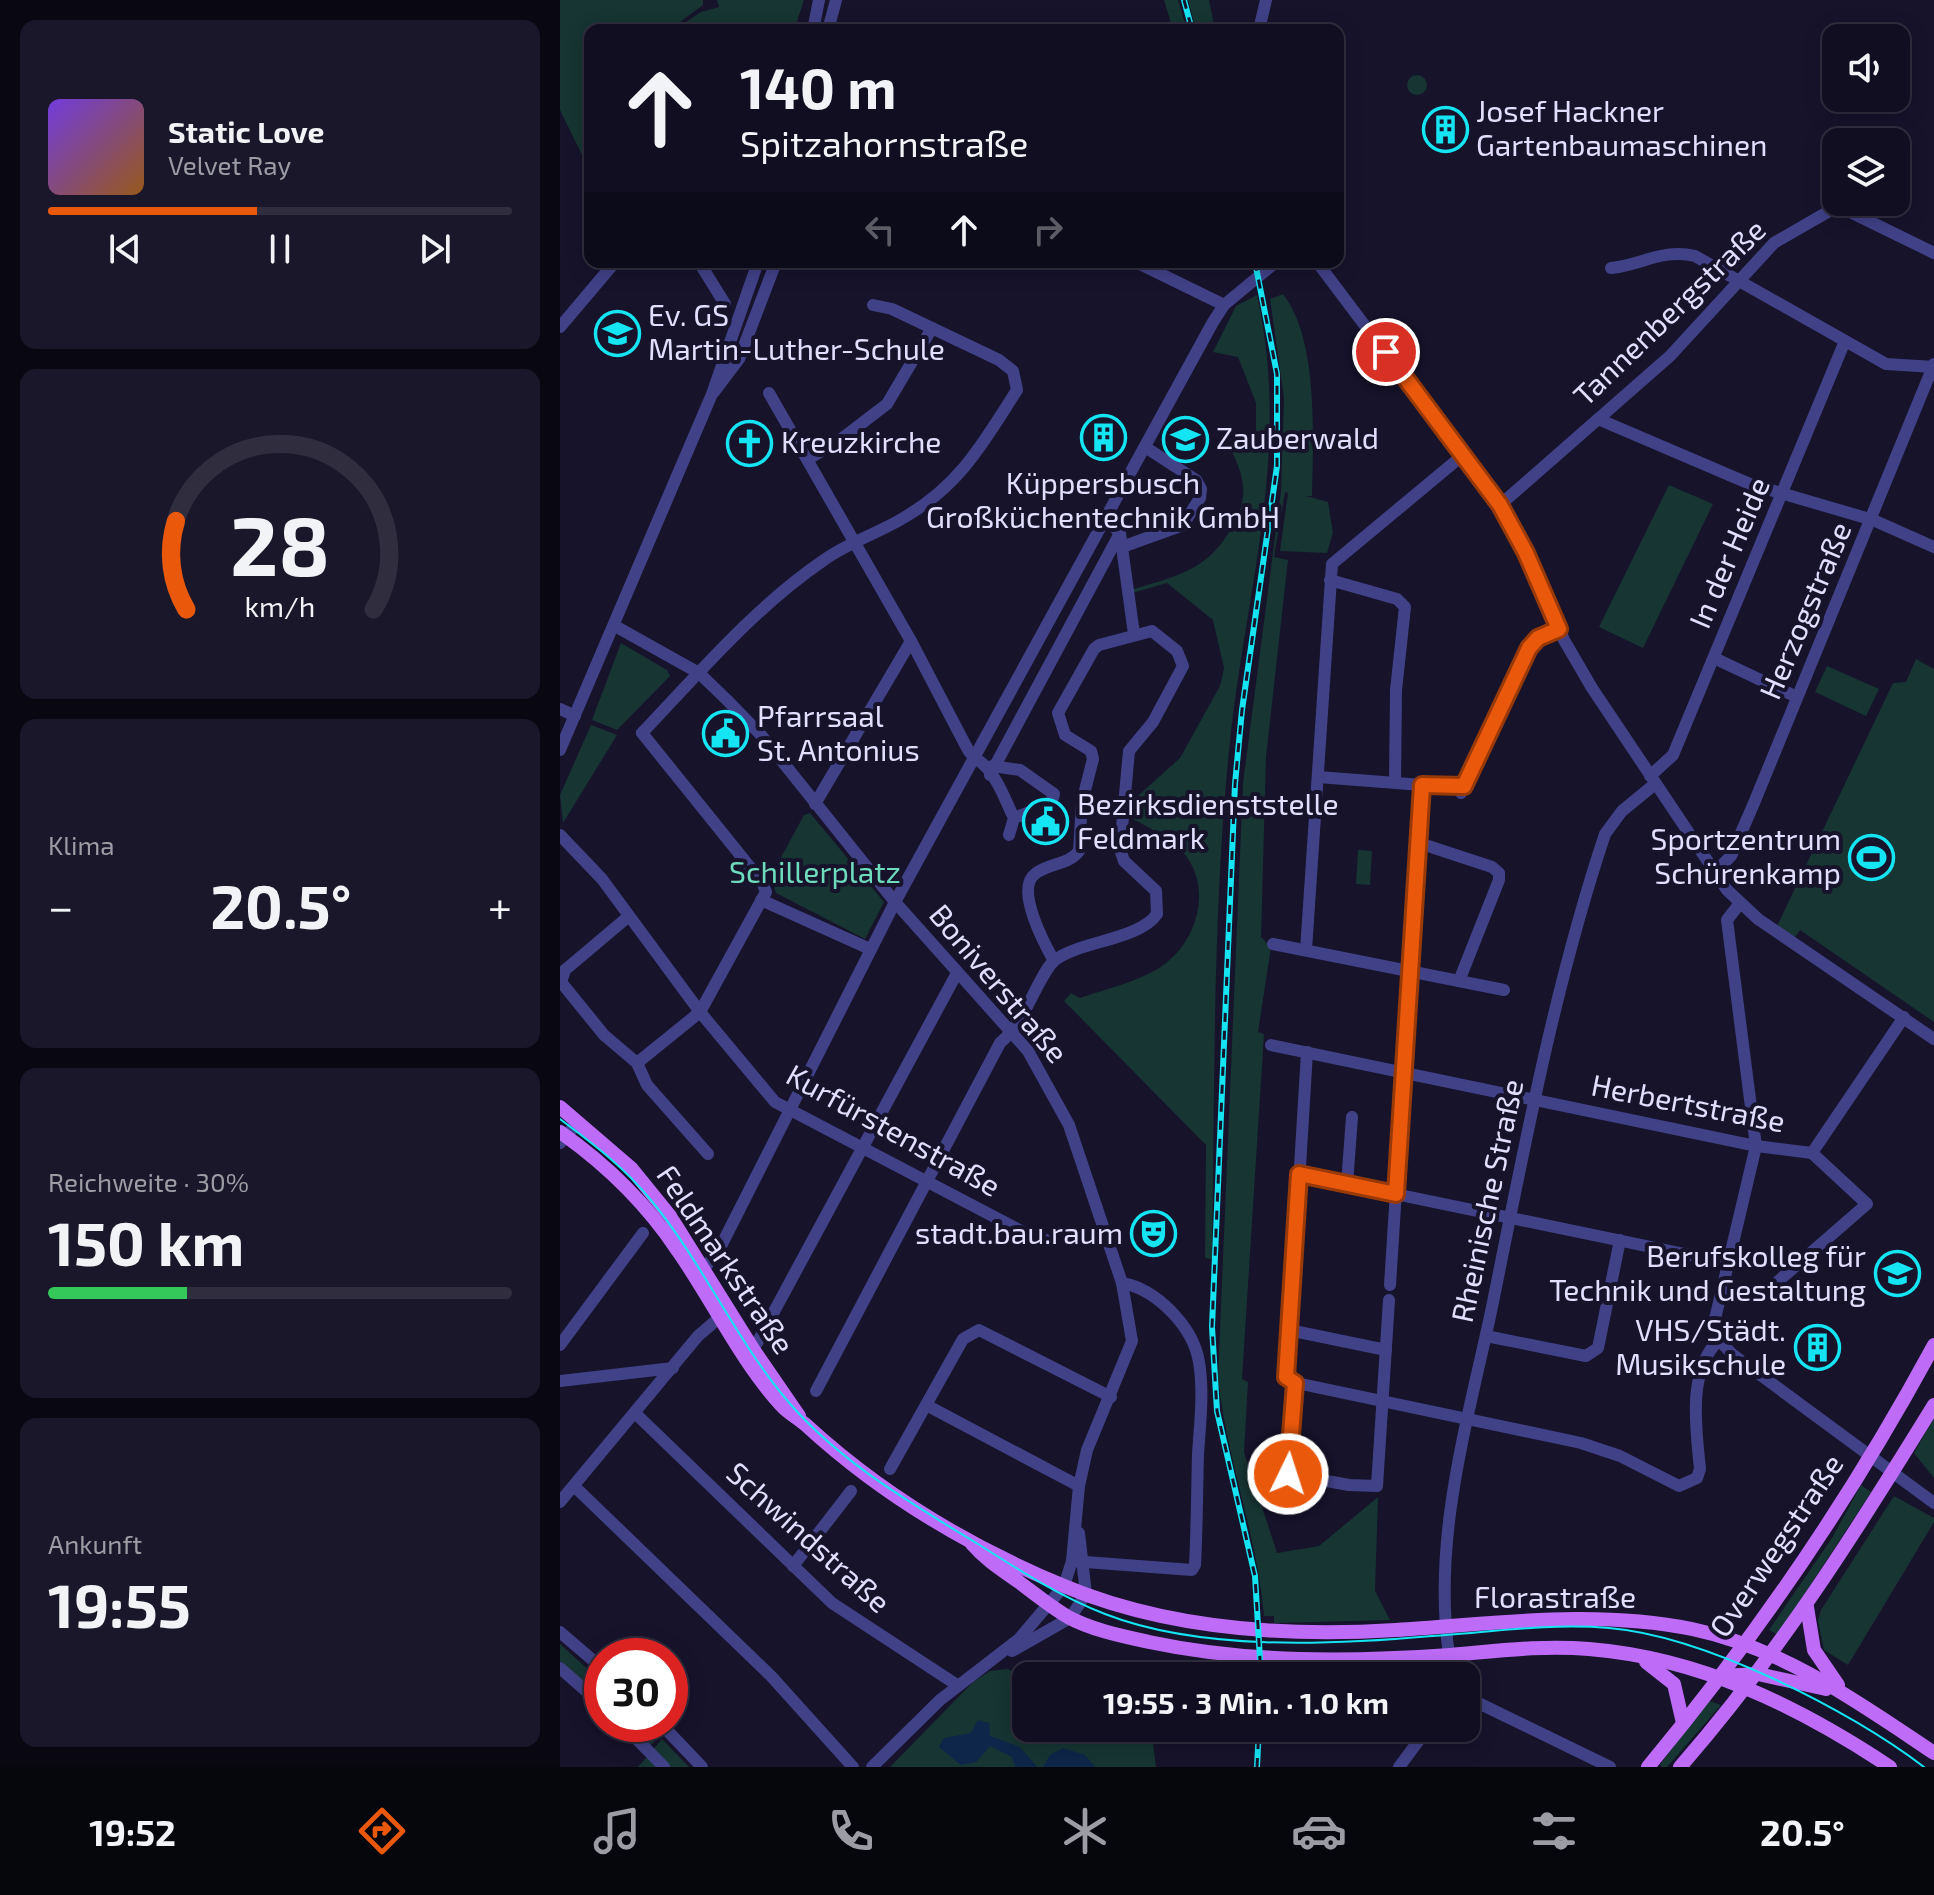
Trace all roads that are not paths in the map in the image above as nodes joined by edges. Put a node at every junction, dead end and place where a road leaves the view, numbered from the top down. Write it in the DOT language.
graph roads {
  1 [pos="819,0"];
  2 [pos="836,0"];
  3 [pos="1266,0"];
  4 [pos="814,24"];
  5 [pos="830,24"];
  6 [pos="1260,24"];
  7 [pos="1934,253"];
  8 [pos="610,268"];
  9 [pos="703,268"];
  10 [pos="756,268"];
  11 [pos="774,268"];
  12 [pos="1148,268"];
  13 [pos="1269,268"];
  14 [pos="1322,268"];
  15 [pos="1611,268"];
  16 [pos="1742,281"];
  17 [pos="725,304"];
  18 [pos="873,305"];
  19 [pos="1224,305"];
  20 [pos="562,321"];
  21 [pos="932,328"];
  22 [pos="731,341"];
  23 [pos="1845,341"];
  24 [pos="745,347"];
  25 [pos="1934,366"];
  26 [pos="769,393"];
  27 [pos="712,394"];
  28 [pos="1928,396"];
  29 [pos="1598,419"];
  30 [pos="1145,447"];
  31 [pos="1463,455"];
  32 [pos="808,459"];
  33 [pos="1783,496"];
  34 [pos="1500,505"];
  35 [pos="1105,518"];
  36 [pos="1873,520"];
  37 [pos="1120,533"];
  38 [pos="854,541"];
  39 [pos="1122,547"];
  40 [pos="1934,547"];
  41 [pos="1330,580"];
  42 [pos="1054,611"];
  43 [pos="1073,620"];
  44 [pos="615,626"];
  45 [pos="1559,629"];
  46 [pos="1134,634"];
  47 [pos="911,641"];
  48 [pos="1714,658"];
  49 [pos="699,673"];
  50 [pos="1797,697"];
  51 [pos="560,709"];
  52 [pos="575,716"];
  53 [pos="1017,725"];
  54 [pos="986,733"];
  55 [pos="560,750"];
  56 [pos="986,766"];
  57 [pos="1318,777"];
  58 [pos="1652,780"];
  59 [pos="1395,782"];
  60 [pos="1422,785"];
  61 [pos="815,804"];
  62 [pos="1014,818"];
  63 [pos="560,835"];
  64 [pos="1009,835"];
  65 [pos="1419,843"];
  66 [pos="1715,872"];
  67 [pos="761,900"];
  68 [pos="895,902"];
  69 [pos="1740,903"];
  70 [pos="629,916"];
  71 [pos="1273,944"];
  72 [pos="870,949"];
  73 [pos="1306,950"];
  74 [pos="1054,961"];
  75 [pos="1411,971"];
  76 [pos="957,973"];
  77 [pos="1459,981"];
  78 [pos="1504,990"];
  79 [pos="700,1012"];
  80 [pos="1904,1017"];
  81 [pos="1012,1033"];
  82 [pos="1934,1039"];
  83 [pos="1271,1045"];
  84 [pos="1307,1052"];
  85 [pos="637,1063"];
  86 [pos="1404,1072"];
  87 [pos="1536,1099"];
  88 [pos="560,1107"];
  89 [pos="789,1109"];
  90 [pos="1352,1117"];
  91 [pos="578,1122"];
  92 [pos="562,1137"];
  93 [pos="1756,1146"];
  94 [pos="862,1149"];
  95 [pos="1812,1153"];
  96 [pos="708,1154"];
  97 [pos="1299,1174"];
  98 [pos="926,1182"];
  99 [pos="1347,1184"];
  100 [pos="1396,1194"];
  101 [pos="1510,1217"];
  102 [pos="643,1233"];
  103 [pos="1046,1240"];
  104 [pos="1620,1240"];
  105 [pos="1728,1263"];
  106 [pos="700,1274"];
  107 [pos="1122,1283"];
  108 [pos="1390,1285"];
  109 [pos="1722,1287"];
  110 [pos="1389,1300"];
  111 [pos="720,1317"];
  112 [pos="1289,1330"];
  113 [pos="1486,1336"];
  114 [pos="1719,1340"];
  115 [pos="757,1343"];
  116 [pos="560,1345"];
  117 [pos="1934,1345"];
  118 [pos="1386,1350"];
  119 [pos="673,1368"];
  120 [pos="560,1381"];
  121 [pos="1295,1383"];
  122 [pos="816,1391"];
  123 [pos="1111,1397"];
  124 [pos="1383,1400"];
  125 [pos="1934,1405"];
  126 [pos="928,1406"];
  127 [pos="636,1414"];
  128 [pos="801,1420"];
  129 [pos="1469,1420"];
  130 [pos="1870,1454"];
  131 [pos="890,1469"];
  132 [pos="1892,1474"];
  133 [pos="574,1486"];
  134 [pos="1079,1486"];
  135 [pos="851,1491"];
  136 [pos="560,1502"];
  137 [pos="1934,1503"];
  138 [pos="972,1544"];
  139 [pos="1078,1561"];
  140 [pos="793,1566"];
  141 [pos="1064,1586"];
  142 [pos="1086,1594"];
  143 [pos="1051,1605"];
  144 [pos="1807,1607"];
  145 [pos="1070,1618"];
  146 [pos="1445,1625"];
  147 [pos="1250,1629"];
  148 [pos="560,1632"];
  149 [pos="1745,1645"];
  150 [pos="584,1653"];
  151 [pos="1000,1655"];
  152 [pos="1449,1655"];
  153 [pos="1772,1655"];
  154 [pos="1249,1657"];
  155 [pos="1639,1657"];
  156 [pos="560,1668"];
  157 [pos="1758,1674"];
  158 [pos="1719,1676"];
  159 [pos="957,1685"];
  160 [pos="1748,1688"];
  161 [pos="584,1689"];
  162 [pos="1846,1694"];
  163 [pos="1480,1704"];
  164 [pos="1683,1723"];
  165 [pos="640,1742"];
  166 [pos="678,1742"];
  167 [pos="1418,1742"];
  168 [pos="1934,1753"];
  169 [pos="664,1767"];
  170 [pos="702,1767"];
  171 [pos="853,1767"];
  172 [pos="872,1767"];
  173 [pos="1399,1767"];
  174 [pos="1610,1767"];
  175 [pos="1648,1767"];
  176 [pos="1680,1767"];
  177 [pos="1890,1767"];
  1 -- 4 [label="street"];
  2 -- 5 [label="street"];
  3 -- 6 [label="street"];
  7 -- 16 [label="street, Tannenbergstraße"];
  8 -- 20 [label="street"];
  9 -- 17 [label="street"];
  10 -- 22 [label="street"];
  11 -- 24 [label="street"];
  12 -- 19 [label="street"];
  13 -- 19 [label="street"];
  14 -- 31 [label="street"];
  15 -- 16 [label="street"];
  16 -- 23 [label="street"];
  16 -- 29 [label="street, Tannenbergstraße"];
  18 -- 21 [label="street"];
  19 -- 30 [label="street"];
  21 -- 32 [label="street"];
  21 -- 38 [label="street"];
  22 -- 24 [label="street"];
  22 -- 27 [label="street"];
  23 -- 25 [label="street"];
  23 -- 33 [label="street, In der Heide"];
  24 -- 27 [label="street"];
  25 -- 28 [label="street, Herzogstraße"];
  26 -- 32 [label="street"];
  27 -- 44 [label="street"];
  28 -- 36 [label="street, Herzogstraße"];
  29 -- 33 [label="street"];
  29 -- 34 [label="street, Tannenbergstraße"];
  30 -- 35 [label="street"];
  30 -- 39 [label="street"];
  31 -- 34 [label="street"];
  31 -- 41 [label="street"];
  32 -- 38 [label="street"];
  33 -- 36 [label="street"];
  33 -- 48 [label="street, In der Heide"];
  34 -- 45 [label="street"];
  35 -- 37 [label="street"];
  35 -- 42 [label="street"];
  36 -- 40 [label="street"];
  36 -- 50 [label="street, Herzogstraße"];
  37 -- 39 [label="street"];
  37 -- 43 [label="street"];
  38 -- 47 [label="street"];
  38 -- 49 [label="street"];
  39 -- 46 [label="street"];
  41 -- 57 [label="street"];
  41 -- 59 [label="street"];
  42 -- 43 [label="street"];
  42 -- 54 [label="street"];
  43 -- 53 [label="street"];
  44 -- 49 [label="street, Boniverstraße"];
  44 -- 52 [label="street"];
  45 -- 58 [label="street"];
  45 -- 60 [label="street"];
  46 -- 74 [label="street"];
  46 -- 74 [label="street"];
  47 -- 56 [label="street"];
  47 -- 61 [label="street"];
  48 -- 50 [label="street"];
  48 -- 58 [label="street, In der Heide"];
  49 -- 61 [label="street, Boniverstraße"];
  49 -- 67 [label="street"];
  50 -- 66 [label="street, Herzogstraße"];
  51 -- 52 [label="street"];
  52 -- 55 [label="street"];
  53 -- 54 [label="street"];
  53 -- 56 [label="street"];
  54 -- 56 [label="street"];
  56 -- 62 [label="street"];
  56 -- 62 [label="street"];
  56 -- 68 [label="street"];
  57 -- 59 [label="street"];
  57 -- 73 [label="street"];
  58 -- 66 [label="street"];
  58 -- 87 [label="street, Rheinische Straße"];
  59 -- 60 [label="street"];
  60 -- 65 [label="street"];
  61 -- 68 [label="street, Boniverstraße"];
  62 -- 64 [label="street"];
  63 -- 70 [label="street, Kurfürstenstraße"];
  65 -- 75 [label="street"];
  65 -- 77 [label="street"];
  66 -- 69 [label="street"];
  67 -- 72 [label="street"];
  67 -- 79 [label="street"];
  68 -- 72 [label="street"];
  68 -- 76 [label="street, Boniverstraße"];
  69 -- 80 [label="street"];
  69 -- 93 [label="street"];
  70 -- 79 [label="street, Kurfürstenstraße"];
  70 -- 85 [label="street"];
  71 -- 73 [label="street"];
  72 -- 89 [label="street"];
  73 -- 75 [label="street"];
  74 -- 81 [label="street"];
  75 -- 77 [label="street"];
  75 -- 86 [label="street"];
  76 -- 81 [label="street, Boniverstraße"];
  76 -- 94 [label="street"];
  77 -- 78 [label="street"];
  79 -- 85 [label="street"];
  79 -- 89 [label="street, Kurfürstenstraße"];
  80 -- 82 [label="street"];
  80 -- 95 [label="street, Herbertstraße"];
  81 -- 98 [label="street"];
  81 -- 107 [label="street, Boniverstraße"];
  83 -- 84 [label="street, Herbertstraße"];
  84 -- 86 [label="street, Herbertstraße"];
  84 -- 97 [label="street"];
  85 -- 96 [label="street"];
  86 -- 87 [label="street, Herbertstraße"];
  86 -- 100 [label="street"];
  87 -- 93 [label="street, Herbertstraße"];
  87 -- 101 [label="street, Rheinische Straße"];
  88 -- 91 [label="main road, Feldmarkstraße"];
  89 -- 94 [label="street, Kurfürstenstraße"];
  89 -- 106 [label="street"];
  90 -- 99 [label="street"];
  91 -- 92 [label="street"];
  91 -- 106 [label="main road, Feldmarkstraße"];
  92 -- 106 [label="main road, Feldmarkstraße"];
  93 -- 95 [label="street, Herbertstraße"];
  93 -- 105 [label="street"];
  94 -- 98 [label="street, Kurfürstenstraße"];
  94 -- 115 [label="street"];
  95 -- 109 [label="street"];
  97 -- 99 [label="street"];
  97 -- 112 [label="street"];
  98 -- 103 [label="street, Kurfürstenstraße"];
  98 -- 122 [label="street"];
  99 -- 100 [label="street"];
  100 -- 101 [label="street"];
  100 -- 108 [label="street"];
  101 -- 104 [label="street"];
  101 -- 113 [label="street, Rheinische Straße"];
  102 -- 116 [label="street"];
  104 -- 105 [label="street"];
  104 -- 113 [label="street"];
  105 -- 109 [label="street"];
  106 -- 111 [label="main road, Feldmarkstraße"];
  106 -- 128 [label="main road, Feldmarkstraße"];
  107 -- 123 [label="street, Boniverstraße"];
  107 -- 139 [label="street"];
  109 -- 114 [label="street"];
  110 -- 118 [label="street"];
  111 -- 119 [label="street"];
  111 -- 128 [label="main road, Feldmarkstraße"];
  112 -- 118 [label="street"];
  112 -- 121 [label="street"];
  113 -- 129 [label="street, Rheinische Straße"];
  114 -- 129 [label="street"];
  114 -- 130 [label="street"];
  117 -- 130 [label="main road, Overwegstraße"];
  118 -- 124 [label="street"];
  119 -- 120 [label="street"];
  119 -- 127 [label="street"];
  121 -- 124 [label="street"];
  121 -- 124 [label="street"];
  123 -- 126 [label="street"];
  123 -- 134 [label="street, Boniverstraße"];
  124 -- 129 [label="street"];
  125 -- 132 [label="main road, Overwegstraße"];
  126 -- 131 [label="street"];
  126 -- 134 [label="street"];
  127 -- 133 [label="street"];
  127 -- 140 [label="street, Schwindstraße"];
  128 -- 138 [label="main road, Feldmarkstraße"];
  129 -- 146 [label="street, Rheinische Straße"];
  130 -- 132 [label="street"];
  130 -- 149 [label="main road, Overwegstraße"];
  132 -- 137 [label="street"];
  132 -- 144 [label="main road, Overwegstraße"];
  133 -- 136 [label="street"];
  133 -- 171 [label="street"];
  134 -- 139 [label="street, Boniverstraße"];
  135 -- 140 [label="street"];
  138 -- 141 [label="main road, Feldmarkstraße"];
  138 -- 143 [label="main road, Feldmarkstraße"];
  139 -- 141 [label="street, Boniverstraße"];
  139 -- 142 [label="street, Boniverstraße"];
  140 -- 159 [label="street, Schwindstraße"];
  141 -- 142 [label="main road, Feldmarkstraße"];
  141 -- 143 [label="street, Boniverstraße"];
  142 -- 145 [label="street"];
  142 -- 147 [label="main road, Feldmarkstraße"];
  143 -- 145 [label="main road, Feldmarkstraße"];
  143 -- 151 [label="street, Boniverstraße"];
  144 -- 153 [label="main road, Overwegstraße"];
  144 -- 162 [label="main road, Florastraße"];
  145 -- 151 [label="street"];
  145 -- 154 [label="main road, Feldmarkstraße"];
  146 -- 147 [label="main road, Florastraße"];
  146 -- 149 [label="main road, Florastraße"];
  146 -- 152 [label="street, Rheinische Straße"];
  148 -- 150 [label="street"];
  149 -- 153 [label="main road, Florastraße"];
  149 -- 158 [label="main road, Overwegstraße"];
  151 -- 159 [label="street"];
  152 -- 154 [label="main road, Florastraße"];
  152 -- 155 [label="main road, Florastraße"];
  153 -- 157 [label="main road, Overwegstraße"];
  153 -- 162 [label="main road, Florastraße"];
  155 -- 158 [label="main road, Florastraße"];
  155 -- 164 [label="main road, Florastraße"];
  156 -- 161 [label="street"];
  157 -- 158 [label="main road"];
  157 -- 160 [label="main road, Overwegstraße"];
  157 -- 162 [label="main road"];
  158 -- 160 [label="main road, Florastraße"];
  158 -- 164 [label="main road, Overwegstraße"];
  159 -- 172 [label="street"];
  160 -- 176 [label="main road, Overwegstraße"];
  160 -- 177 [label="main road, Florastraße"];
  162 -- 168 [label="main road, Florastraße"];
  163 -- 174 [label="street"];
  164 -- 175 [label="main road, Overwegstraße"];
  165 -- 169 [label="street"];
  166 -- 170 [label="street"];
  167 -- 173 [label="street"];
}
